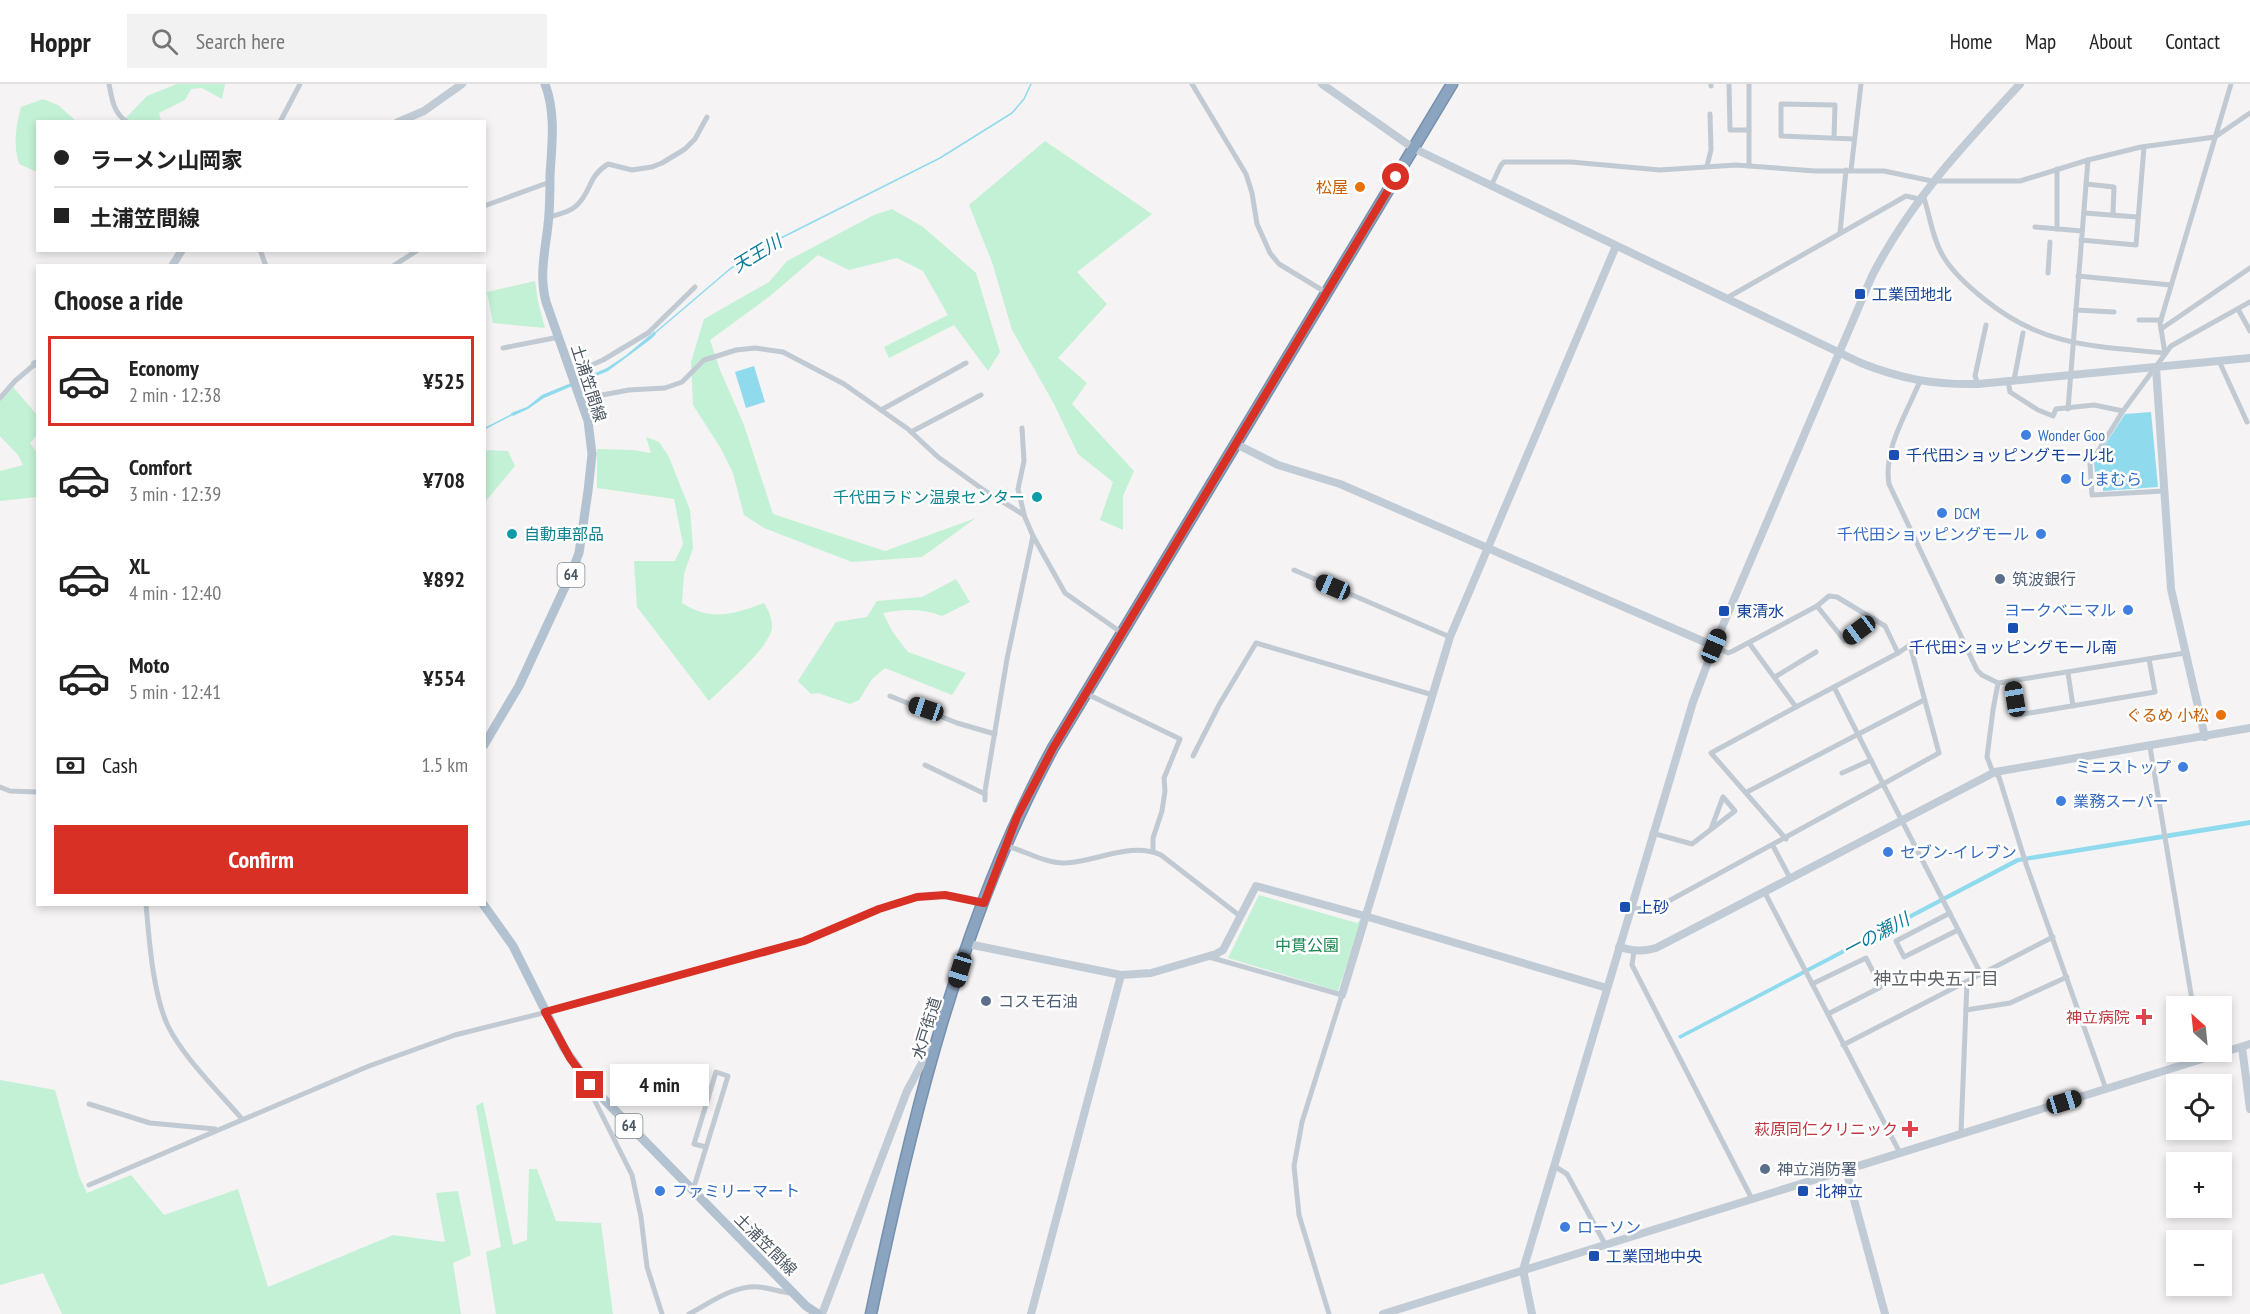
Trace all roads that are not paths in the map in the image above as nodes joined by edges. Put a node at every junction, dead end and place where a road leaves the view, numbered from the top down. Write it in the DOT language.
graph roads {
  1 [pos="109,84"];
  2 [pos="300,84"];
  3 [pos="462,84"];
  4 [pos="545,84"];
  5 [pos="1192,84"];
  6 [pos="1322,84"];
  7 [pos="1452,84"];
  8 [pos="1729,84"];
  9 [pos="1749,84"];
  10 [pos="1861,84"];
  11 [pos="2020,84"];
  12 [pos="2230,84"];
  13 [pos="2250,113"];
  14 [pos="1710,114"];
  15 [pos="707,117"];
  16 [pos="124,120"];
  17 [pos="281,120"];
  18 [pos="403,120"];
  19 [pos="1749,130"];
  20 [pos="2215,136"];
  21 [pos="1834,138"];
  22 [pos="1854,139"];
  23 [pos="2144,147"];
  24 [pos="1413,148"];
  25 [pos="2088,160"];
  26 [pos="1707,166"];
  27 [pos="1749,166"];
  28 [pos="1849,170"];
  29 [pos="2057,170"];
  30 [pos="1932,181"];
  31 [pos="550,182"];
  32 [pos="2086,184"];
  33 [pos="1491,186"];
  34 [pos="1921,196"];
  35 [pos="486,205"];
  36 [pos="2084,213"];
  37 [pos="2113,214"];
  38 [pos="549,217"];
  39 [pos="2137,217"];
  40 [pos="2035,227"];
  41 [pos="2057,229"];
  42 [pos="2082,231"];
  43 [pos="1840,233"];
  44 [pos="2081,240"];
  45 [pos="2050,242"];
  46 [pos="1616,246"];
  47 [pos="415,252"];
  48 [pos="396,264"];
  49 [pos="2250,268"];
  50 [pos="2048,273"];
  51 [pos="2078,276"];
  52 [pos="2171,285"];
  53 [pos="695,287"];
  54 [pos="1327,293"];
  55 [pos="1725,299"];
  56 [pos="2250,302"];
  57 [pos="2238,309"];
  58 [pos="2076,310"];
  59 [pos="2114,312"];
  60 [pos="2139,320"];
  61 [pos="2161,320"];
  62 [pos="1986,325"];
  63 [pos="2161,329"];
  64 [pos="2250,331"];
  65 [pos="2023,333"];
  66 [pos="558,337"];
  67 [pos="2073,343"];
  68 [pos="503,348"];
  69 [pos="2165,353"];
  70 [pos="1840,354"];
  71 [pos="2250,358"];
  72 [pos="2219,361"];
  73 [pos="36,363"];
  74 [pos="966,363"];
  75 [pos="2156,368"];
  76 [pos="2071,375"];
  77 [pos="572,376"];
  78 [pos="2011,380"];
  79 [pos="1920,381"];
  80 [pos="1978,384"];
  81 [pos="578,391"];
  82 [pos="981,395"];
  83 [pos="0,398"];
  84 [pos="2068,409"];
  85 [pos="882,410"];
  86 [pos="2123,411"];
  87 [pos="2247,422"];
  88 [pos="1022,428"];
  89 [pos="912,432"];
  90 [pos="1236,444"];
  91 [pos="2164,490"];
  92 [pos="1024,515"];
  93 [pos="1033,536"];
  94 [pos="1488,547"];
  95 [pos="1294,570"];
  96 [pos="1817,606"];
  97 [pos="1874,619"];
  98 [pos="1122,633"];
  99 [pos="1450,637"];
  100 [pos="1749,643"];
  101 [pos="1714,646"];
  102 [pos="1816,652"];
  103 [pos="1898,653"];
  104 [pos="2185,653"];
  105 [pos="2149,659"];
  106 [pos="2067,673"];
  107 [pos="1774,677"];
  108 [pos="2013,682"];
  109 [pos="1998,683"];
  110 [pos="1834,687"];
  111 [pos="1085,693"];
  112 [pos="1432,695"];
  113 [pos="890,696"];
  114 [pos="1924,700"];
  115 [pos="2073,706"];
  116 [pos="1796,707"];
  117 [pos="2250,728"];
  118 [pos="994,734"];
  119 [pos="1858,735"];
  120 [pos="2205,737"];
  121 [pos="486,742"];
  122 [pos="2150,747"];
  123 [pos="1193,756"];
  124 [pos="1871,760"];
  125 [pos="925,765"];
  126 [pos="1995,772"];
  127 [pos="1842,773"];
  128 [pos="1883,784"];
  129 [pos="0,786"];
  130 [pos="36,792"];
  131 [pos="1747,792"];
  132 [pos="1902,820"];
  133 [pos="1711,829"];
  134 [pos="1652,833"];
  135 [pos="1786,839"];
  136 [pos="1006,845"];
  137 [pos="1773,846"];
  138 [pos="1153,851"];
  139 [pos="1790,878"];
  140 [pos="1764,891"];
  141 [pos="984,903"];
  142 [pos="146,906"];
  143 [pos="484,906"];
  144 [pos="1631,907"];
  145 [pos="1950,913"];
  146 [pos="1240,916"];
  147 [pos="1365,916"];
  148 [pos="1958,930"];
  149 [pos="2053,937"];
  150 [pos="968,944"];
  151 [pos="1619,947"];
  152 [pos="1634,951"];
  153 [pos="1208,957"];
  154 [pos="1981,974"];
  155 [pos="1121,975"];
  156 [pos="2067,977"];
  157 [pos="1967,982"];
  158 [pos="1812,984"];
  159 [pos="1607,988"];
  160 [pos="1342,995"];
  161 [pos="2191,996"];
  162 [pos="1966,1010"];
  163 [pos="545,1012"];
  164 [pos="1828,1014"];
  165 [pos="1843,1045"];
  166 [pos="2246,1045"];
  167 [pos="936,1047"];
  168 [pos="2181,1062"];
  169 [pos="590,1085"];
  170 [pos="2106,1089"];
  171 [pos="89,1104"];
  172 [pos="2250,1109"];
  173 [pos="242,1119"];
  174 [pos="217,1129"];
  175 [pos="1961,1133"];
  176 [pos="706,1147"];
  177 [pos="1900,1153"];
  178 [pos="1554,1166"];
  179 [pos="1846,1170"];
  180 [pos="89,1185"];
  181 [pos="692,1191"];
  182 [pos="1752,1199"];
  183 [pos="1605,1244"];
  184 [pos="1523,1270"];
  185 [pos="794,1293"];
  186 [pos="662,1314"];
  187 [pos="689,1314"];
  188 [pos="820,1314"];
  189 [pos="871,1314"];
  190 [pos="1031,1314"];
  191 [pos="1329,1314"];
  192 [pos="1383,1314"];
  193 [pos="1532,1314"];
  194 [pos="1885,1314"];
  1 -- 16 [label="street"];
  2 -- 17 [label="street"];
  3 -- 18 [label="street"];
  4 -- 31 [label="main road, 土浦笠間線 / 64"];
  5 -- 54 [label="street"];
  6 -- 24 [label="street"];
  7 -- 24 [label="highway, 水戸街道"];
  8 -- 19 [label="street"];
  9 -- 19 [label="street"];
  10 -- 22 [label="street"];
  11 -- 30 [label="street"];
  12 -- 20 [label="street"];
  13 -- 20 [label="street"];
  14 -- 26 [label="street"];
  15 -- 38 [label="street"];
  19 -- 27 [label="street"];
  20 -- 23 [label="street"];
  20 -- 52 [label="street"];
  21 -- 21 [label="street"];
  21 -- 22 [label="street"];
  22 -- 28 [label="street"];
  23 -- 25 [label="street"];
  23 -- 39 [label="street"];
  24 -- 33 [label="street"];
  24 -- 54 [label="highway, 水戸街道"];
  25 -- 29 [label="street"];
  25 -- 32 [label="street"];
  26 -- 27 [label="street"];
  26 -- 33 [label="street"];
  27 -- 28 [label="street"];
  28 -- 30 [label="street"];
  28 -- 43 [label="street"];
  29 -- 30 [label="street"];
  29 -- 41 [label="street"];
  30 -- 34 [label="street"];
  31 -- 35 [label="street"];
  31 -- 38 [label="main road, 土浦笠間線 / 64"];
  32 -- 36 [label="street"];
  32 -- 37 [label="street"];
  33 -- 46 [label="street"];
  34 -- 43 [label="street"];
  34 -- 67 [label="street"];
  34 -- 70 [label="street"];
  36 -- 37 [label="street"];
  36 -- 42 [label="street"];
  37 -- 39 [label="street"];
  38 -- 66 [label="main road, 土浦笠間線 / 64"];
  39 -- 44 [label="street"];
  40 -- 41 [label="street"];
  41 -- 42 [label="street"];
  42 -- 44 [label="street"];
  43 -- 55 [label="street"];
  44 -- 51 [label="street"];
  45 -- 50 [label="street"];
  46 -- 55 [label="street"];
  46 -- 94 [label="street"];
  47 -- 48 [label="street"];
  49 -- 63 [label="street"];
  51 -- 52 [label="street"];
  51 -- 58 [label="street"];
  52 -- 61 [label="street"];
  53 -- 77 [label="street"];
  54 -- 90 [label="highway, 水戸街道"];
  55 -- 70 [label="street"];
  56 -- 57 [label="street"];
  57 -- 64 [label="street"];
  57 -- 69 [label="street"];
  58 -- 59 [label="street"];
  58 -- 67 [label="street"];
  60 -- 61 [label="street"];
  61 -- 63 [label="street"];
  62 -- 80 [label="street"];
  63 -- 69 [label="street"];
  65 -- 78 [label="street"];
  66 -- 68 [label="street"];
  66 -- 77 [label="main road, 土浦笠間線 / 64"];
  67 -- 69 [label="street"];
  67 -- 76 [label="street"];
  69 -- 75 [label="street"];
  70 -- 79 [label="street"];
  70 -- 101 [label="street"];
  71 -- 72 [label="street"];
  72 -- 75 [label="street"];
  72 -- 87 [label="street"];
  73 -- 83 [label="street"];
  74 -- 85 [label="street"];
  75 -- 76 [label="street"];
  75 -- 86 [label="street"];
  75 -- 91 [label="street"];
  76 -- 78 [label="street"];
  76 -- 84 [label="street"];
  77 -- 81 [label="main road, 土浦笠間線 / 64"];
  78 -- 80 [label="street"];
  78 -- 84 [label="street"];
  79 -- 80 [label="street"];
  79 -- 109 [label="street"];
  81 -- 85 [label="street"];
  81 -- 121 [label="main road, 土浦笠間線 / 64"];
  82 -- 89 [label="street"];
  84 -- 86 [label="street"];
  85 -- 89 [label="street"];
  86 -- 91 [label="street"];
  88 -- 92 [label="street"];
  89 -- 92 [label="street"];
  90 -- 94 [label="street"];
  90 -- 98 [label="highway, 水戸街道"];
  91 -- 104 [label="street"];
  92 -- 93 [label="street"];
  93 -- 98 [label="street"];
  93 -- 118 [label="street"];
  94 -- 99 [label="street"];
  94 -- 101 [label="street"];
  95 -- 99 [label="street"];
  96 -- 97 [label="street"];
  96 -- 97 [label="street"];
  96 -- 100 [label="street"];
  97 -- 103 [label="street"];
  98 -- 111 [label="highway, 水戸街道"];
  99 -- 112 [label="street"];
  100 -- 101 [label="street"];
  100 -- 107 [label="street"];
  101 -- 134 [label="street"];
  102 -- 107 [label="street"];
  103 -- 110 [label="street"];
  103 -- 114 [label="street"];
  104 -- 105 [label="street"];
  104 -- 120 [label="street"];
  105 -- 106 [label="street"];
  105 -- 115 [label="street"];
  106 -- 108 [label="street"];
  106 -- 115 [label="street"];
  107 -- 116 [label="street"];
  108 -- 109 [label="street"];
  108 -- 115 [label="street"];
  109 -- 126 [label="street"];
  110 -- 116 [label="street"];
  110 -- 119 [label="street"];
  111 -- 136 [label="highway, 水戸街道"];
  111 -- 138 [label="street"];
  112 -- 123 [label="street"];
  112 -- 147 [label="street"];
  113 -- 118 [label="street"];
  114 -- 119 [label="street"];
  114 -- 128 [label="street"];
  116 -- 131 [label="street"];
  117 -- 120 [label="street"];
  118 -- 125 [label="street"];
  119 -- 124 [label="street"];
  119 -- 131 [label="street"];
  120 -- 122 [label="street"];
  122 -- 126 [label="street"];
  122 -- 161 [label="street"];
  124 -- 127 [label="street"];
  124 -- 128 [label="street"];
  126 -- 132 [label="street"];
  126 -- 149 [label="street"];
  128 -- 132 [label="street"];
  128 -- 135 [label="street"];
  129 -- 130 [label="street"];
  131 -- 135 [label="street"];
  132 -- 139 [label="street"];
  132 -- 145 [label="street"];
  133 -- 133 [label="street"];
  133 -- 134 [label="street"];
  134 -- 144 [label="street"];
  135 -- 137 [label="street"];
  136 -- 138 [label="street"];
  136 -- 141 [label="highway, 水戸街道"];
  137 -- 139 [label="street"];
  137 -- 144 [label="street"];
  138 -- 146 [label="street"];
  139 -- 140 [label="street"];
  140 -- 152 [label="street"];
  140 -- 158 [label="street"];
  141 -- 150 [label="highway, 水戸街道"];
  141 -- 163 [label="street"];
  142 -- 173 [label="street"];
  143 -- 163 [label="main road, 土浦笠間線 / 64"];
  144 -- 151 [label="street"];
  145 -- 148 [label="street"];
  145 -- 148 [label="street"];
  146 -- 147 [label="street"];
  146 -- 153 [label="street"];
  147 -- 159 [label="street"];
  147 -- 160 [label="street"];
  148 -- 154 [label="street"];
  149 -- 154 [label="street"];
  149 -- 156 [label="street"];
  150 -- 155 [label="street"];
  150 -- 167 [label="highway, 水戸街道"];
  151 -- 152 [label="street"];
  151 -- 159 [label="street"];
  152 -- 182 [label="street"];
  153 -- 155 [label="street"];
  153 -- 160 [label="street"];
  154 -- 157 [label="street"];
  155 -- 190 [label="street"];
  156 -- 162 [label="street"];
  156 -- 170 [label="street"];
  157 -- 162 [label="street"];
  157 -- 165 [label="street"];
  158 -- 164 [label="street"];
  158 -- 164 [label="street"];
  159 -- 178 [label="street"];
  160 -- 191 [label="street"];
  162 -- 175 [label="street"];
  163 -- 169 [label="main road, 土浦笠間線 / 64"];
  163 -- 173 [label="street"];
  164 -- 165 [label="street"];
  165 -- 177 [label="street"];
  166 -- 172 [label="street"];
  167 -- 188 [label="street"];
  167 -- 189 [label="highway, 水戸街道"];
  168 -- 170 [label="street"];
  169 -- 181 [label="main road, 土浦笠間線 / 64"];
  169 -- 186 [label="street"];
  170 -- 175 [label="street"];
  171 -- 174 [label="street"];
  173 -- 174 [label="street"];
  174 -- 180 [label="street"];
  175 -- 177 [label="street"];
  176 -- 176 [label="street"];
  176 -- 181 [label="street"];
  177 -- 179 [label="street"];
  178 -- 183 [label="street"];
  178 -- 184 [label="street"];
  179 -- 182 [label="street"];
  179 -- 194 [label="street"];
  181 -- 185 [label="main road, 土浦笠間線 / 64"];
  182 -- 183 [label="street"];
  183 -- 184 [label="street"];
  184 -- 192 [label="street"];
  184 -- 193 [label="street"];
  185 -- 187 [label="street"];
  185 -- 188 [label="main road, 土浦笠間線 / 64"];
}
